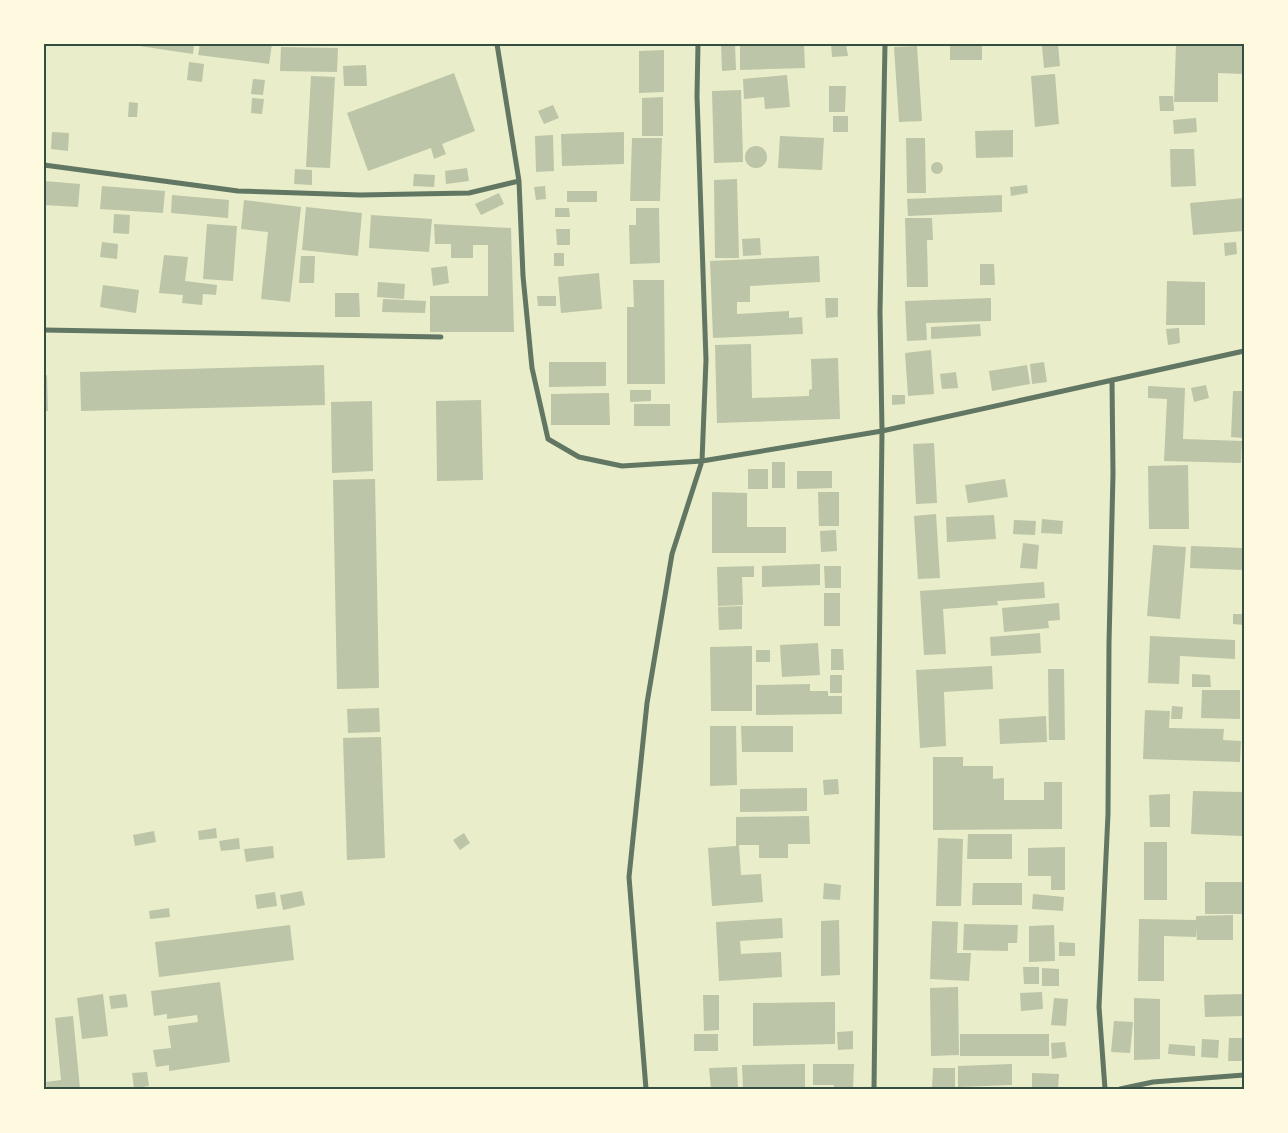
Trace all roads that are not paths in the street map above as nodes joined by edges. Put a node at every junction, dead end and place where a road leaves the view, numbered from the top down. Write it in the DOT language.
graph roads {
  1 [pos="497,44"];
  2 [pos="698,44"];
  3 [pos="884,44"];
  4 [pos="44,165"];
  5 [pos="519,181"];
  6 [pos="44,330"];
  7 [pos="441,337"];
  8 [pos="1244,351"];
  9 [pos="1112,380"];
  10 [pos="882,431"];
  11 [pos="702,460"];
  12 [pos="1244,1075"];
  13 [pos="646,1089"];
  14 [pos="874,1089"];
  15 [pos="1105,1089"];
  16 [pos="1120,1089"];
  1 -- 5 [label="street"];
  2 -- 11 [label="street"];
  3 -- 10 [label="street"];
  4 -- 5 [label="street"];
  5 -- 11 [label="street"];
  6 -- 7 [label="street"];
  8 -- 9 [label="street"];
  9 -- 10 [label="street"];
  9 -- 15 [label="street"];
  10 -- 11 [label="street"];
  10 -- 14 [label="street"];
  11 -- 13 [label="street"];
  12 -- 16 [label="street"];
}
